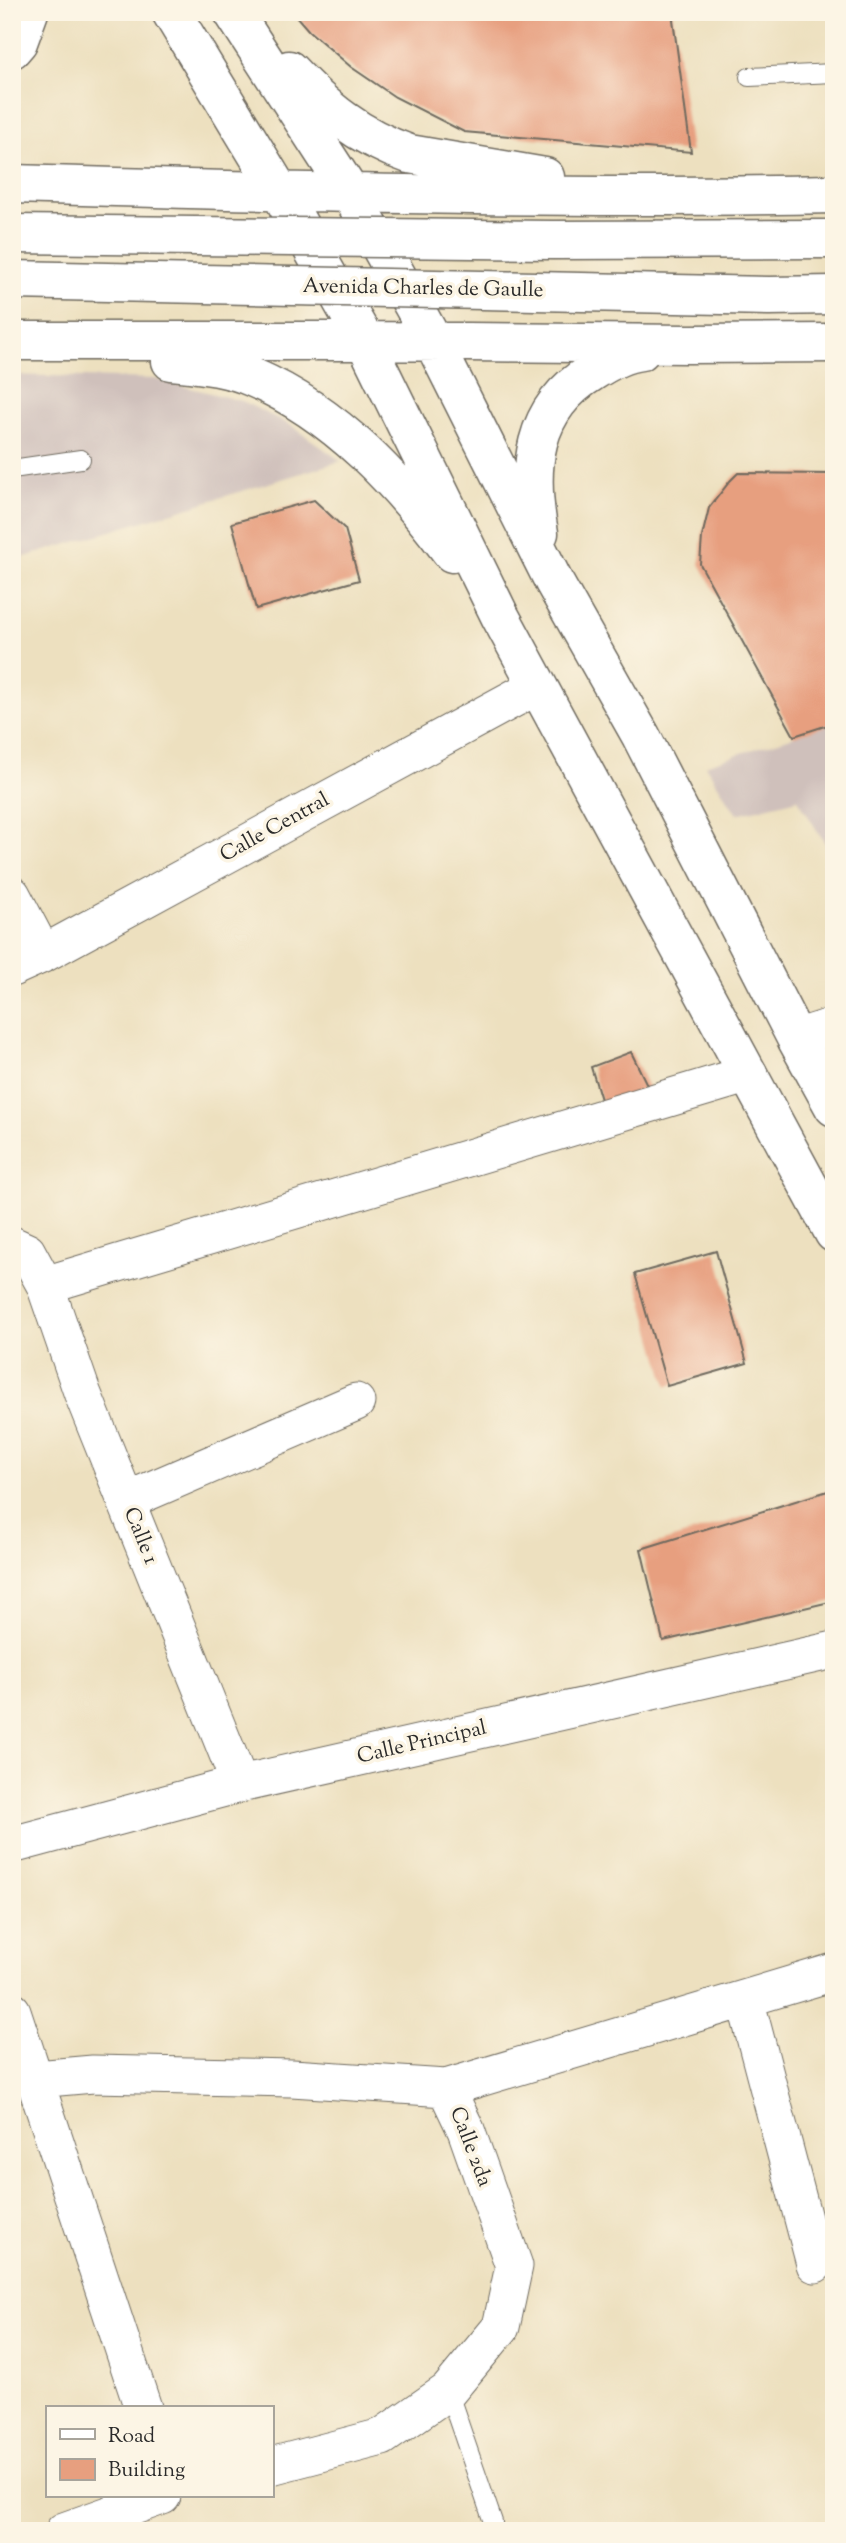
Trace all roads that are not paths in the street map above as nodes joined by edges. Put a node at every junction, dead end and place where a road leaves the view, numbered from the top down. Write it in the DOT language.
graph roads {
  1 [pos="29,12"];
  2 [pos="171,12"];
  3 [pos="233,12"];
  4 [pos="242,12"];
  5 [pos="12,49"];
  6 [pos="834,74"];
  7 [pos="748,77"];
  8 [pos="12,184"];
  9 [pos="280,192"];
  10 [pos="351,194"];
  11 [pos="834,194"];
  12 [pos="660,198"];
  13 [pos="12,234"];
  14 [pos="834,239"];
  15 [pos="12,280"];
  16 [pos="834,295"];
  17 [pos="366,341"];
  18 [pos="433,341"];
  19 [pos="12,343"];
  20 [pos="834,343"];
  21 [pos="689,344"];
  22 [pos="81,459"];
  23 [pos="12,469"];
  24 [pos="554,582"];
  25 [pos="500,616"];
  26 [pos="537,686"];
  27 [pos="12,895"];
  28 [pos="28,961"];
  29 [pos="834,1026"];
  30 [pos="796,1038"];
  31 [pos="749,1074"];
  32 [pos="834,1107"];
  33 [pos="834,1233"];
  34 [pos="12,1245"];
  35 [pos="46,1285"];
  36 [pos="356,1402"];
  37 [pos="126,1501"];
  38 [pos="834,1650"];
  39 [pos="240,1784"];
  40 [pos="12,1845"];
  41 [pos="834,1972"];
  42 [pos="745,1998"];
  43 [pos="12,2011"];
  44 [pos="36,2079"];
  45 [pos="446,2088"];
  46 [pos="815,2264"];
  47 [pos="449,2391"];
  48 [pos="142,2406"];
  49 [pos="273,2465"];
  50 [pos="156,2498"];
  51 [pos="494,2522"];
  52 [pos="64,2531"];
  1 -- 5 [label="main road"];
  2 -- 9 [label="main road"];
  3 -- 10 [label="main road"];
  4 -- 12 [label="main road"];
  6 -- 7 [label="lane"];
  8 -- 9 [label="main road"];
  9 -- 10 [label="main road"];
  9 -- 17 [label="main road"];
  10 -- 12 [label="main road"];
  10 -- 18 [label="main road"];
  11 -- 12 [label="main road"];
  13 -- 14 [label="main road, bridge"];
  15 -- 16 [label="main road, Avenida Charles de Gaulle, bridge"];
  17 -- 18 [label="main road"];
  17 -- 19 [label="main road"];
  17 -- 25 [label="main road"];
  18 -- 21 [label="main road"];
  18 -- 24 [label="main road"];
  19 -- 25 [label="main road"];
  20 -- 21 [label="main road"];
  21 -- 24 [label="main road"];
  22 -- 23 [label="lane"];
  24 -- 30 [label="main road"];
  25 -- 26 [label="main road"];
  26 -- 28 [label="street, Calle Central"];
  26 -- 31 [label="main road"];
  27 -- 28 [label="street"];
  29 -- 30 [label="street"];
  30 -- 32 [label="main road"];
  31 -- 33 [label="main road"];
  31 -- 35 [label="street"];
  34 -- 35 [label="street, Calle 1"];
  35 -- 37 [label="street, Calle 1"];
  36 -- 37 [label="street"];
  37 -- 39 [label="street, Calle 1"];
  38 -- 39 [label="street, Calle Principal"];
  39 -- 40 [label="street, Calle Principal"];
  41 -- 42 [label="street, Calle 2da"];
  42 -- 45 [label="street, Calle 2da"];
  42 -- 46 [label="street"];
  43 -- 44 [label="street"];
  44 -- 45 [label="street"];
  44 -- 48 [label="street"];
  45 -- 47 [label="street, Calle 2da"];
  47 -- 49 [label="street, Calle 2da"];
  47 -- 51 [label="lane"];
  50 -- 52 [label="street"];
}
